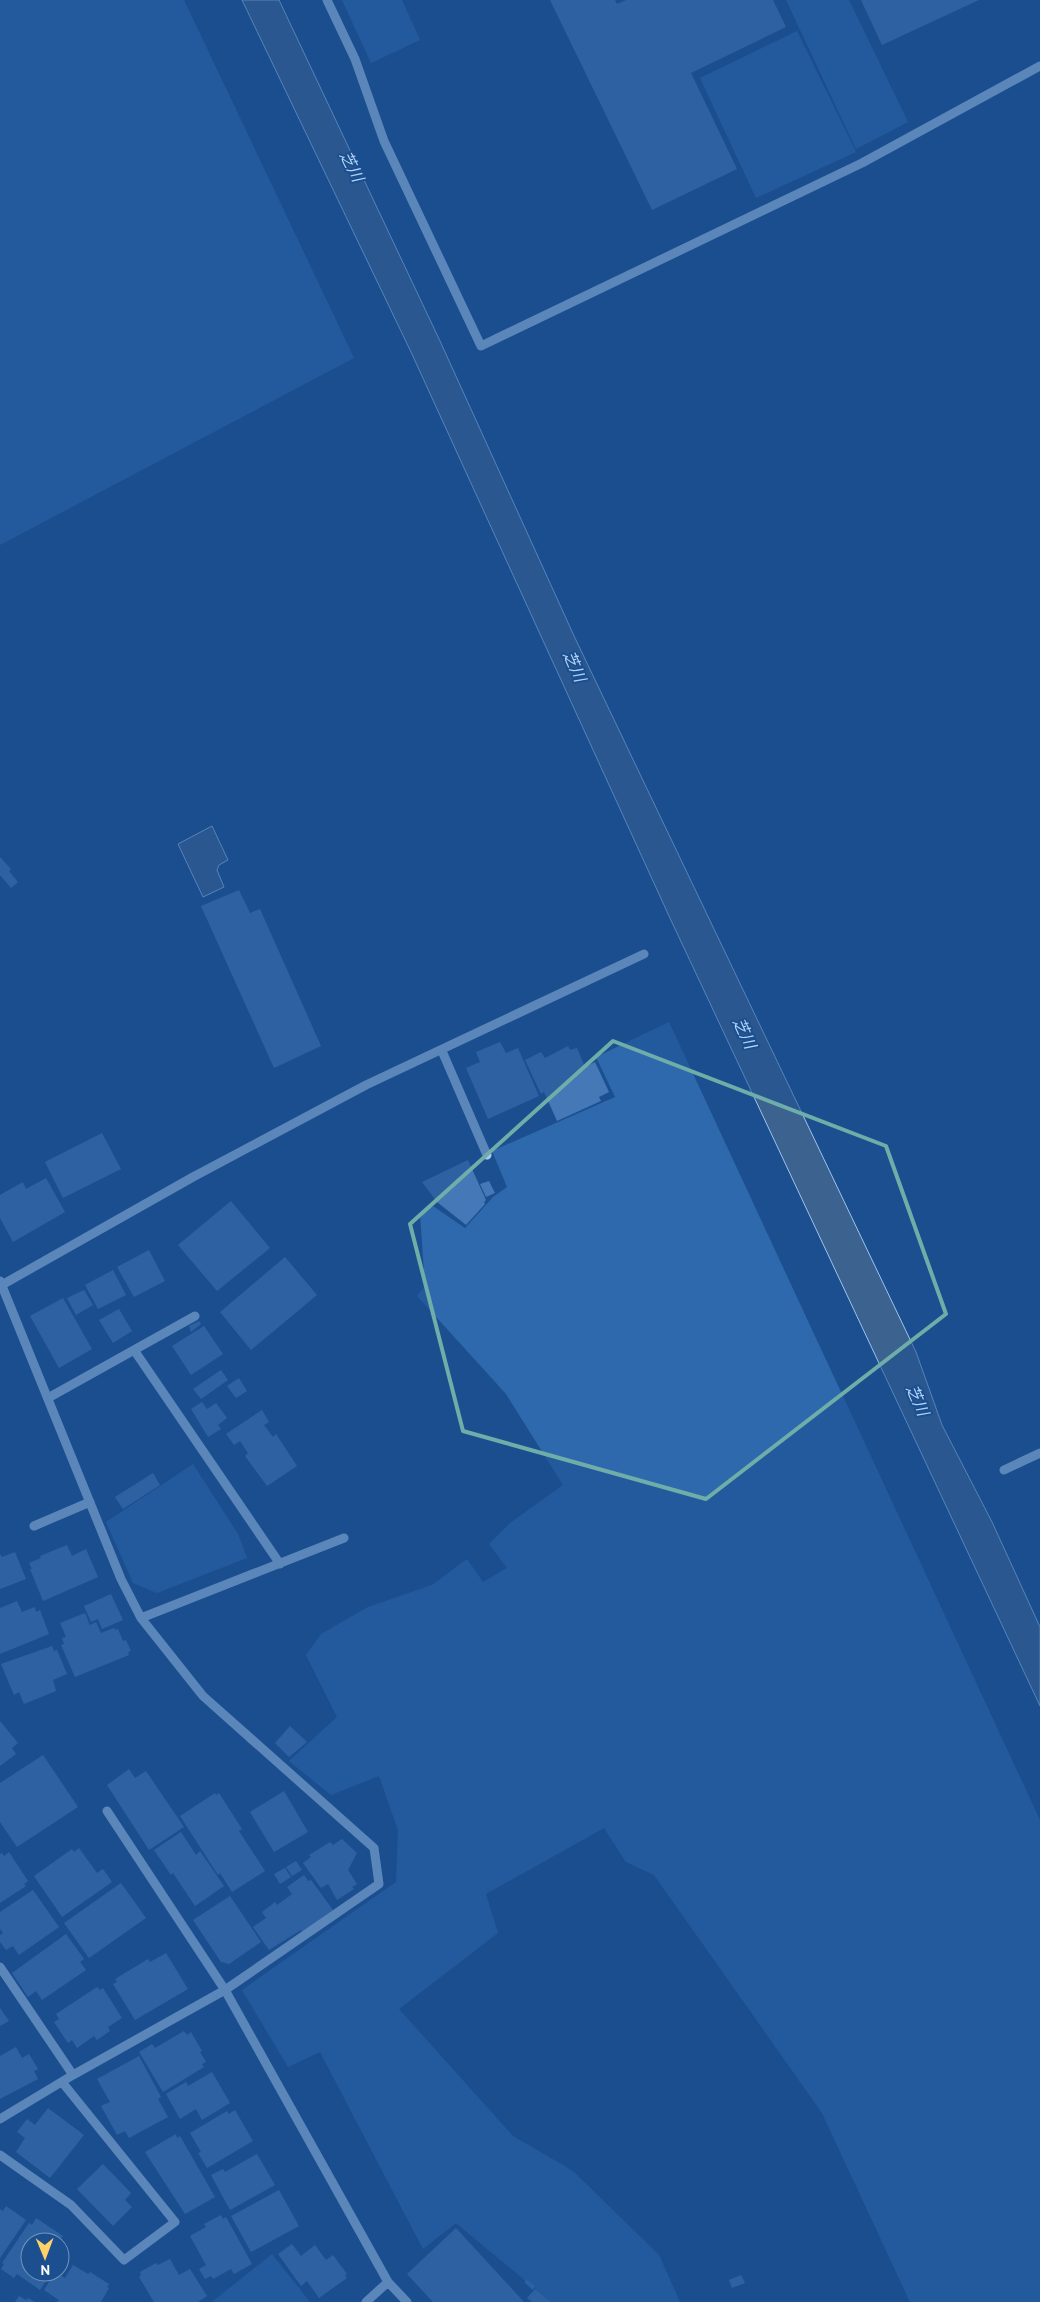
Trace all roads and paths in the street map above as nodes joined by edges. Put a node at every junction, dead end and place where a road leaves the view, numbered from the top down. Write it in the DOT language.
graph roads {
  1 [pos="327,0"];
  2 [pos="1040,66"];
  3 [pos="644,954"];
  4 [pos="442,1051"];
  5 [pos="487,1155"];
  6 [pos="1,1284"];
  7 [pos="195,1316"];
  8 [pos="134,1350"];
  9 [pos="48,1398"];
  10 [pos="1040,1452"];
  11 [pos="1004,1470"];
  12 [pos="90,1502"];
  13 [pos="34,1526"];
  14 [pos="344,1538"];
  15 [pos="280,1564"];
  16 [pos="141,1618"];
  17 [pos="107,1811"];
  18 [pos="0,1967"];
  19 [pos="225,1990"];
  20 [pos="73,2075"];
  21 [pos="62,2082"];
  22 [pos="0,2120"];
  23 [pos="0,2155"];
  24 [pos="388,2282"];
  25 [pos="366,2302"];
  26 [pos="408,2302"];
  1 -- 2 [label="street"];
  3 -- 4 [label="street"];
  4 -- 5 [label="street"];
  4 -- 6 [label="street"];
  6 -- 9 [label="street"];
  7 -- 8 [label="street"];
  8 -- 9 [label="street"];
  8 -- 15 [label="street"];
  9 -- 12 [label="street"];
  10 -- 11 [label="street"];
  12 -- 13 [label="street"];
  12 -- 16 [label="street"];
  14 -- 15 [label="street"];
  15 -- 16 [label="street"];
  16 -- 19 [label="street"];
  17 -- 19 [label="street"];
  18 -- 20 [label="street"];
  19 -- 20 [label="street"];
  19 -- 24 [label="street"];
  20 -- 21 [label="street"];
  21 -- 22 [label="street"];
  21 -- 23 [label="street"];
  24 -- 25 [label="street"];
  24 -- 26 [label="street"];
}
